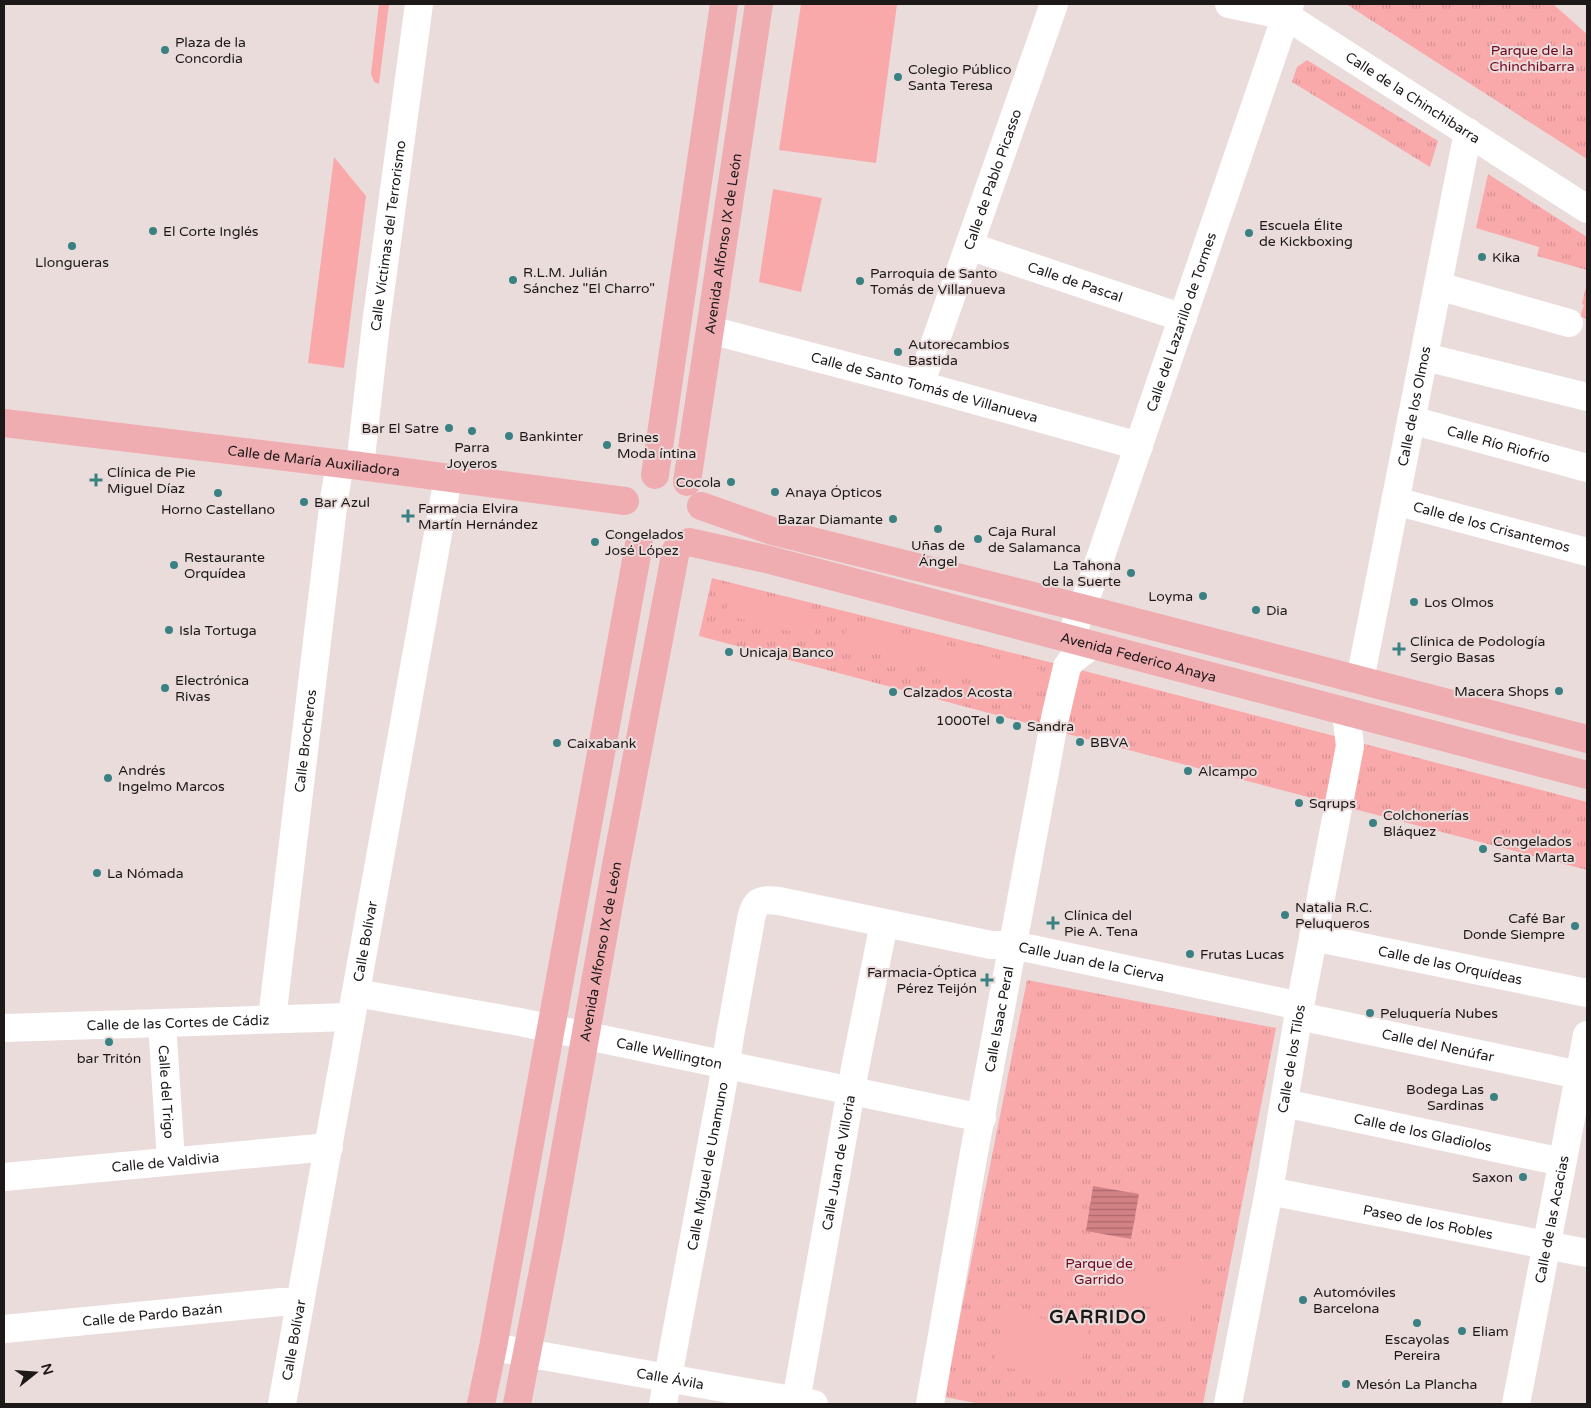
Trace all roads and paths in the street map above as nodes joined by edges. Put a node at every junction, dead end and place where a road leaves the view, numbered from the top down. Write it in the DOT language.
graph roads {
  1 [pos="419,4"];
  2 [pos="724,4"];
  3 [pos="759,4"];
  4 [pos="1054,4"];
  5 [pos="1230,4"];
  6 [pos="1288,10"];
  7 [pos="1468,132"];
  8 [pos="1587,209"];
  9 [pos="969,246"];
  10 [pos="1438,286"];
  11 [pos="1183,318"];
  12 [pos="1569,323"];
  13 [pos="710,330"];
  14 [pos="1425,357"];
  15 [pos="920,385"];
  16 [pos="1587,397"];
  17 [pos="1411,420"];
  18 [pos="4,423"];
  19 [pos="1139,446"];
  20 [pos="350,465"];
  21 [pos="1587,468"];
  22 [pos="655,475"];
  23 [pos="448,478"];
  24 [pos="687,482"];
  25 [pos="625,501"];
  26 [pos="1395,501"];
  27 [pos="701,506"];
  28 [pos="639,544"];
  29 [pos="683,546"];
  30 [pos="1587,552"];
  31 [pos="1082,608"];
  32 [pos="1081,642"];
  33 [pos="1360,680"];
  34 [pos="1346,712"];
  35 [pos="1587,740"];
  36 [pos="1587,776"];
  37 [pos="760,901"];
  38 [pos="884,923"];
  39 [pos="1313,937"];
  40 [pos="1014,945"];
  41 [pos="1587,993"];
  42 [pos="353,1005"];
  43 [pos="1299,1011"];
  44 [pos="272,1019"];
  45 [pos="162,1022"];
  46 [pos="4,1028"];
  47 [pos="551,1028"];
  48 [pos="1587,1035"];
  49 [pos="585,1036"];
  50 [pos="725,1065"];
  51 [pos="1579,1075"];
  52 [pos="852,1091"];
  53 [pos="1284,1103"];
  54 [pos="982,1118"];
  55 [pos="329,1147"];
  56 [pos="171,1162"];
  57 [pos="1562,1162"];
  58 [pos="4,1177"];
  59 [pos="1270,1191"];
  60 [pos="1546,1245"];
  61 [pos="1587,1253"];
  62 [pos="300,1302"];
  63 [pos="4,1329"];
  64 [pos="493,1347"];
  65 [pos="526,1353"];
  66 [pos="668,1378"];
  67 [pos="805,1403"];
  68 [pos="282,1404"];
  69 [pos="478,1404"];
  70 [pos="517,1404"];
  71 [pos="664,1404"];
  72 [pos="930,1404"];
  73 [pos="1228,1404"];
  74 [pos="1516,1404"];
  1 -- 20 [label="street, Calle Víctimas del Terrorismo"];
  2 -- 22 [label="main road"];
  3 -- 13 [label="main road, Avenida Alfonso IX de León"];
  4 -- 9 [label="street, Calle de Pablo Picasso"];
  5 -- 6 [label="street, Calle de la Chinchibarra"];
  6 -- 7 [label="street, Calle de la Chinchibarra"];
  6 -- 11 [label="street, Calle del Lazarillo de Tormes"];
  7 -- 8 [label="street, Calle de la Chinchibarra"];
  7 -- 10 [label="street, Calle de los Olmos"];
  9 -- 11 [label="street, Calle de Pascal"];
  9 -- 15 [label="street, Calle de Pablo Picasso"];
  10 -- 12 [label="street"];
  10 -- 14 [label="street, Calle de los Olmos"];
  11 -- 19 [label="street, Calle del Lazarillo de Tormes"];
  13 -- 15 [label="street, Calle de Santo Tomás de Villanueva"];
  13 -- 24 [label="main road, Avenida Alfonso IX de León"];
  14 -- 16 [label="street"];
  14 -- 17 [label="street, Calle de los Olmos"];
  15 -- 19 [label="street, Calle de Santo Tomás de Villanueva"];
  17 -- 21 [label="street, Calle Río Riofrío"];
  17 -- 26 [label="street, Calle de los Olmos"];
  18 -- 20 [label="main road, Calle de María Auxiliadora"];
  19 -- 31 [label="street, Calle del Lazarillo de Tormes"];
  20 -- 23 [label="main road, Calle de María Auxiliadora"];
  20 -- 44 [label="street, Calle Brocheros"];
  22 -- 24 [label="main road"];
  22 -- 25 [label="main road"];
  23 -- 25 [label="main road, Calle de María Auxiliadora"];
  23 -- 42 [label="street, Calle Bolívar"];
  24 -- 27 [label="main road"];
  25 -- 28 [label="main road"];
  26 -- 30 [label="street, Calle de los Crisantemos"];
  26 -- 33 [label="street, Calle de los Olmos"];
  27 -- 29 [label="main road"];
  27 -- 31 [label="main road"];
  28 -- 29 [label="main road"];
  28 -- 47 [label="main road"];
  29 -- 32 [label="main road, Avenida Federico Anaya"];
  29 -- 49 [label="main road, Avenida Alfonso IX de León"];
  31 -- 32 [label="street, Calle del Lazarillo de Tormes"];
  31 -- 33 [label="main road"];
  32 -- 34 [label="main road, Avenida Federico Anaya"];
  32 -- 40 [label="street, Calle Isaac Peral"];
  33 -- 35 [label="main road"];
  34 -- 36 [label="main road, Avenida Federico Anaya"];
  34 -- 39 [label="street, Calle de los Tilos"];
  37 -- 38 [label="street, Calle Juan de la Cierva"];
  37 -- 50 [label="street, Calle Miguel de Unamuno"];
  38 -- 40 [label="street, Calle Juan de la Cierva"];
  38 -- 52 [label="street, Calle Juan de Villoria"];
  39 -- 41 [label="street, Calle de las Orquídeas"];
  39 -- 43 [label="street, Calle de los Tilos"];
  40 -- 43 [label="street, Calle Juan de la Cierva"];
  40 -- 54 [label="street, Calle Isaac Peral"];
  42 -- 44 [label="street, Calle de las Cortes de Cádiz"];
  42 -- 47 [label="street, Calle Wellington"];
  42 -- 55 [label="street, Calle Bolívar"];
  43 -- 51 [label="street, Calle del Nenúfar"];
  43 -- 53 [label="street, Calle de los Tilos"];
  44 -- 45 [label="street, Calle de las Cortes de Cádiz"];
  45 -- 46 [label="street, Calle de las Cortes de Cádiz"];
  45 -- 56 [label="street, Calle del Trigo"];
  47 -- 49 [label="street, Calle Wellington"];
  47 -- 64 [label="main road"];
  48 -- 51 [label="street, Calle de las Acacias"];
  49 -- 50 [label="street, Calle Wellington"];
  49 -- 65 [label="main road, Avenida Alfonso IX de León"];
  50 -- 52 [label="street, Calle Wellington"];
  50 -- 66 [label="street, Calle Miguel de Unamuno"];
  51 -- 57 [label="street, Calle de las Acacias"];
  52 -- 54 [label="street, Calle Wellington"];
  52 -- 67 [label="street, Calle Juan de Villoria"];
  53 -- 57 [label="street, Calle de los Gladiolos"];
  53 -- 59 [label="street, Calle de los Tilos"];
  54 -- 72 [label="street, Calle Isaac Peral"];
  55 -- 56 [label="street, Calle de Valdivia"];
  55 -- 62 [label="street, Calle Bolívar"];
  56 -- 58 [label="street, Calle de Valdivia"];
  57 -- 60 [label="street, Calle de las Acacias"];
  59 -- 60 [label="street, Paseo de los Robles"];
  59 -- 73 [label="street, Calle de los Tilos"];
  60 -- 61 [label="street, Paseo de los Robles"];
  60 -- 74 [label="street, Calle de las Acacias"];
  62 -- 63 [label="street, Calle de Pardo Bazán"];
  62 -- 68 [label="street, Calle Bolívar"];
  64 -- 65 [label="street"];
  64 -- 69 [label="main road"];
  65 -- 66 [label="street, Calle Ávila"];
  65 -- 70 [label="main road, Avenida Alfonso IX de León"];
  66 -- 67 [label="street, Calle Ávila"];
  66 -- 71 [label="street, Calle Miguel de Unamuno"];
}
